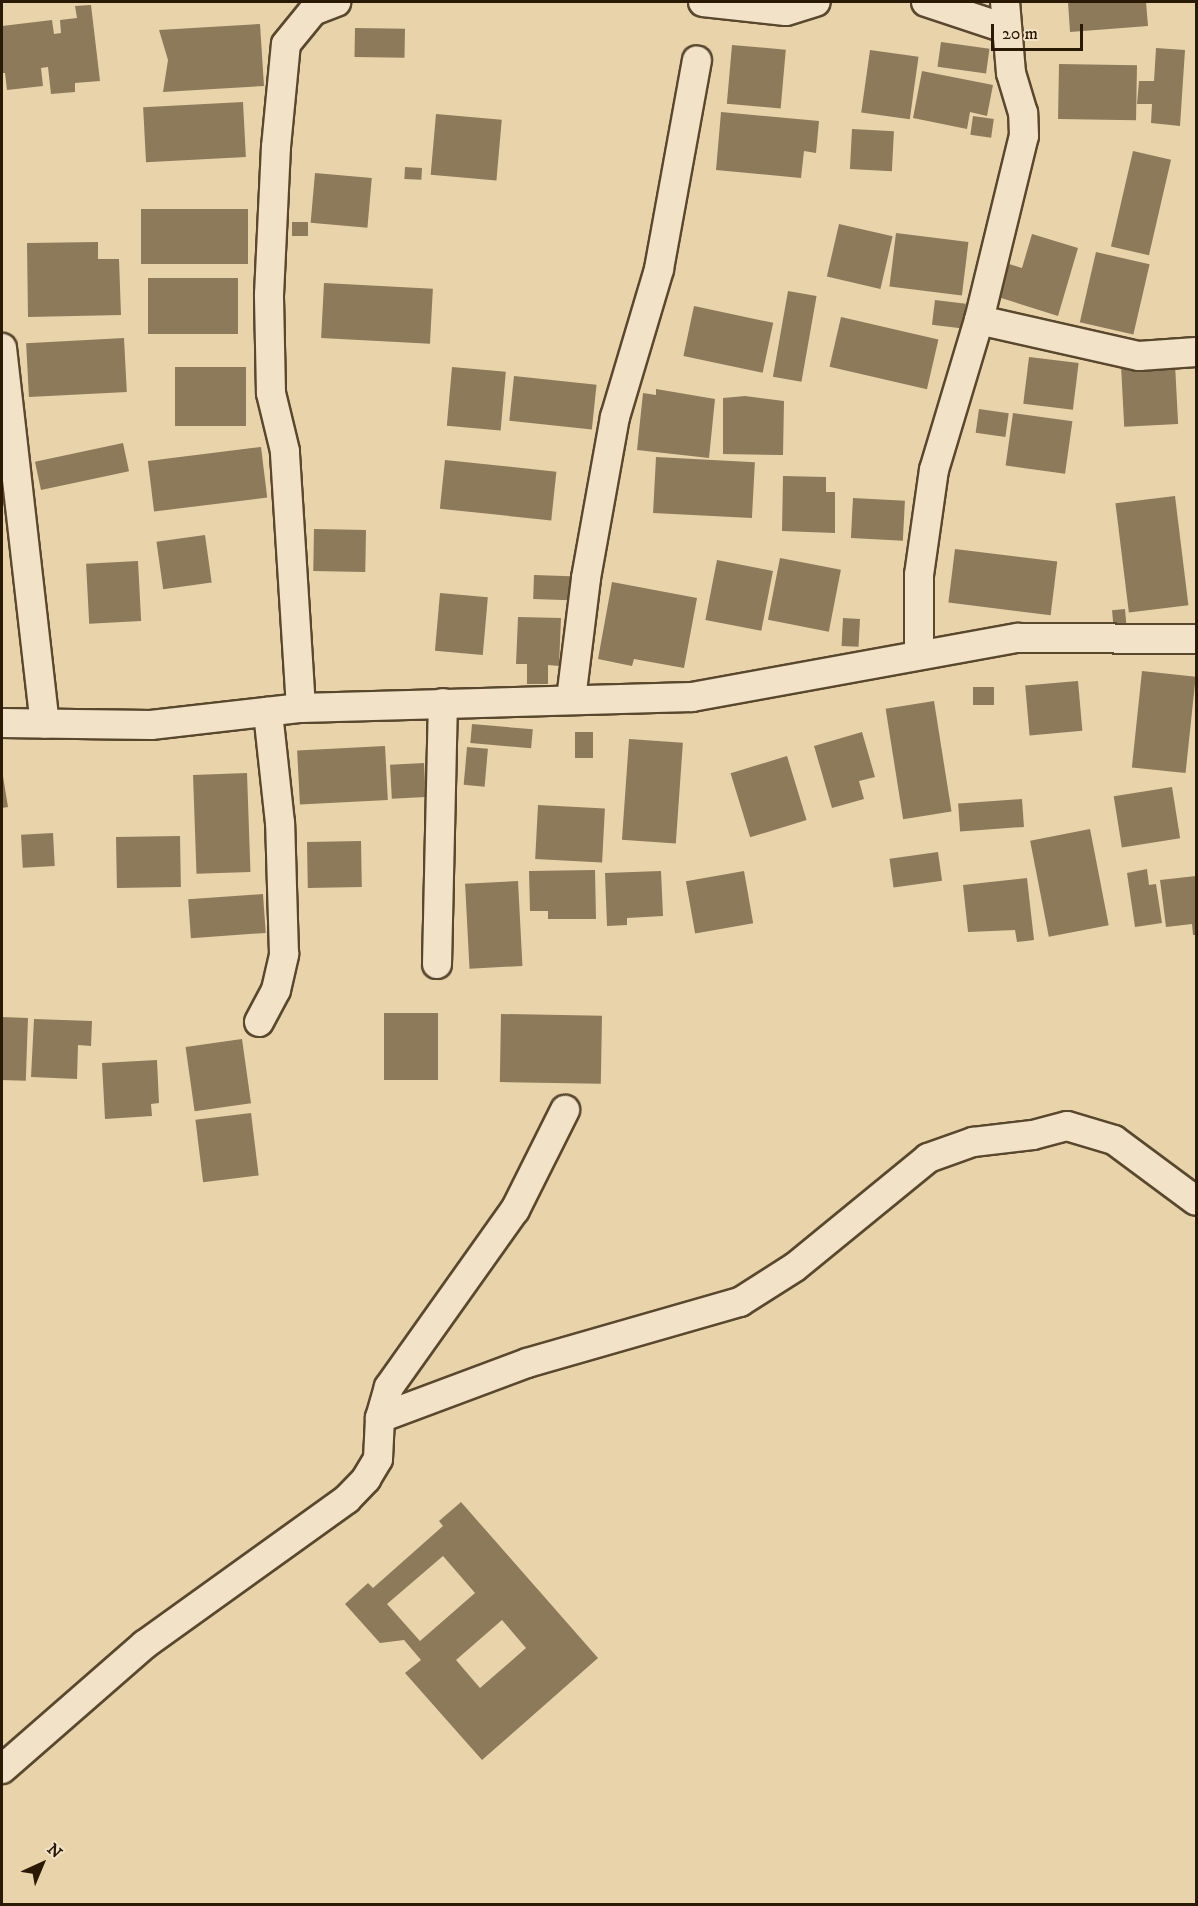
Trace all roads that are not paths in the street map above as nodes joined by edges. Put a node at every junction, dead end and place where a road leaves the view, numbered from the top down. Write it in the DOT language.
graph roads {
  1 [pos="336,2"];
  2 [pos="703,2"];
  3 [pos="816,2"];
  4 [pos="926,2"];
  5 [pos="1006,15"];
  6 [pos="697,60"];
  7 [pos="979,320"];
  8 [pos="2,348"];
  9 [pos="1197,352"];
  10 [pos="1197,639"];
  11 [pos="919,653"];
  12 [pos="571,699"];
  13 [pos="443,703"];
  14 [pos="302,708"];
  15 [pos="268,712"];
  16 [pos="2,723"];
  17 [pos="45,724"];
  18 [pos="438,964"];
  19 [pos="259,1022"];
  20 [pos="564,1110"];
  21 [pos="1197,1201"];
  22 [pos="380,1418"];
  23 [pos="2,1769"];
  1 -- 14 [label="street"];
  2 -- 3 [label="street"];
  4 -- 5 [label="street"];
  5 -- 7 [label="street"];
  6 -- 12 [label="street"];
  7 -- 9 [label="street"];
  7 -- 11 [label="street"];
  8 -- 17 [label="street"];
  10 -- 11 [label="street"];
  11 -- 12 [label="street"];
  12 -- 13 [label="street"];
  13 -- 14 [label="street"];
  13 -- 18 [label="street"];
  14 -- 15 [label="street"];
  15 -- 17 [label="street"];
  15 -- 19 [label="street"];
  16 -- 17 [label="street"];
  20 -- 22 [label="street"];
  21 -- 22 [label="street"];
  22 -- 23 [label="street"];
}
